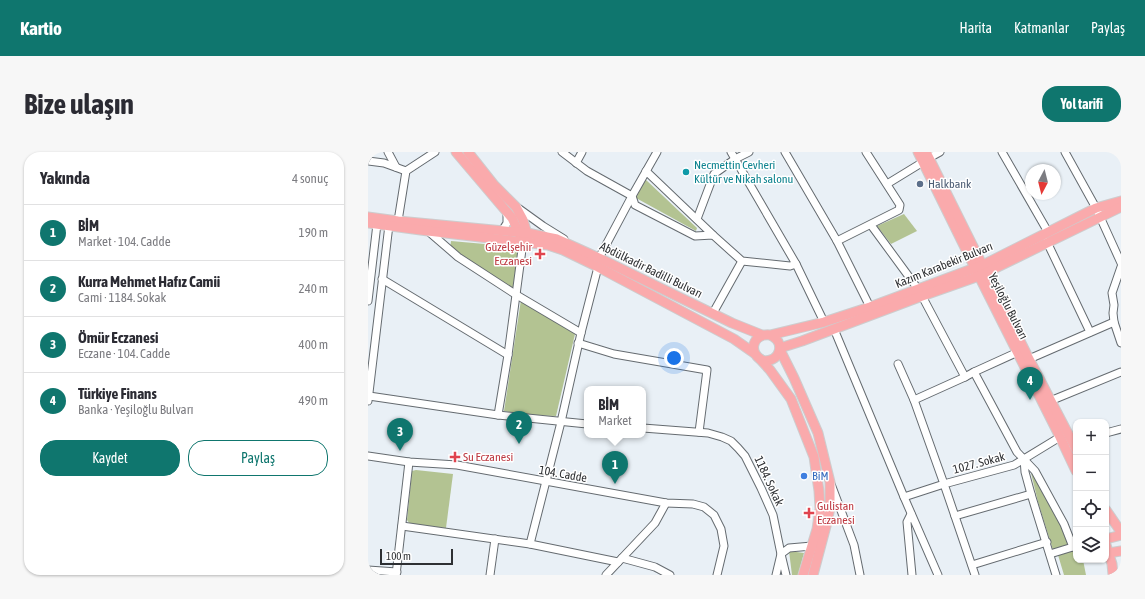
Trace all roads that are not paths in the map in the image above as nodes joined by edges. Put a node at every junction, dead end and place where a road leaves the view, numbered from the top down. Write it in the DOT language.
graph roads {
  1 [pos="388,152"];
  2 [pos="435,152"];
  3 [pos="456,152"];
  4 [pos="468,152"];
  5 [pos="562,152"];
  6 [pos="582,152"];
  7 [pos="657,152"];
  8 [pos="731,152"];
  9 [pos="749,152"];
  10 [pos="785,152"];
  11 [pos="866,152"];
  12 [pos="918,152"];
  13 [pos="940,152"];
  14 [pos="1002,152"];
  15 [pos="1065,152"];
  16 [pos="926,157"];
  17 [pos="735,159"];
  18 [pos="368,161"];
  19 [pos="576,163"];
  20 [pos="396,167"];
  21 [pos="406,171"];
  22 [pos="646,171"];
  23 [pos="887,184"];
  24 [pos="632,196"];
  25 [pos="1121,201"];
  26 [pos="515,206"];
  27 [pos="1121,207"];
  28 [pos="507,212"];
  29 [pos="1098,212"];
  30 [pos="368,216"];
  31 [pos="696,219"];
  32 [pos="398,221"];
  33 [pos="372,224"];
  34 [pos="871,224"];
  35 [pos="389,225"];
  36 [pos="428,231"];
  37 [pos="502,231"];
  38 [pos="1048,232"];
  39 [pos="523,233"];
  40 [pos="713,235"];
  41 [pos="837,241"];
  42 [pos="526,242"];
  43 [pos="1047,242"];
  44 [pos="587,252"];
  45 [pos="742,261"];
  46 [pos="599,263"];
  47 [pos="1121,263"];
  48 [pos="796,264"];
  49 [pos="1121,267"];
  50 [pos="981,270"];
  51 [pos="382,280"];
  52 [pos="369,288"];
  53 [pos="920,293"];
  54 [pos="515,294"];
  55 [pos="368,301"];
  56 [pos="1118,304"];
  57 [pos="870,307"];
  58 [pos="713,313"];
  59 [pos="824,322"];
  60 [pos="1114,322"];
  61 [pos="834,329"];
  62 [pos="1090,332"];
  63 [pos="581,333"];
  64 [pos="766,335"];
  65 [pos="372,339"];
  66 [pos="578,343"];
  67 [pos="1121,343"];
  68 [pos="780,349"];
  69 [pos="1018,352"];
  70 [pos="508,355"];
  71 [pos="757,356"];
  72 [pos="1029,359"];
  73 [pos="898,364"];
  74 [pos="974,372"];
  75 [pos="1121,372"];
  76 [pos="965,377"];
  77 [pos="368,398"];
  78 [pos="914,400"];
  79 [pos="1050,401"];
  80 [pos="498,415"];
  81 [pos="561,422"];
  82 [pos="584,424"];
  83 [pos="646,428"];
  84 [pos="1121,429"];
  85 [pos="699,432"];
  86 [pos="1109,432"];
  87 [pos="1060,437"];
  88 [pos="1073,441"];
  89 [pos="368,456"];
  90 [pos="1024,459"];
  91 [pos="409,462"];
  92 [pos="1073,465"];
  93 [pos="545,482"];
  94 [pos="830,482"];
  95 [pos="944,484"];
  96 [pos="1031,494"];
  97 [pos="904,497"];
  98 [pos="666,503"];
  99 [pos="911,514"];
  100 [pos="1109,514"];
  101 [pos="955,516"];
  102 [pos="402,526"];
  103 [pos="1121,532"];
  104 [pos="1121,535"];
  105 [pos="1109,538"];
  106 [pos="495,539"];
  107 [pos="1047,542"];
  108 [pos="530,544"];
  109 [pos="1073,544"];
  110 [pos="812,546"];
  111 [pos="1073,546"];
  112 [pos="1109,549"];
  113 [pos="1121,551"];
  114 [pos="780,554"];
  115 [pos="1050,554"];
  116 [pos="1109,554"];
  117 [pos="620,560"];
  118 [pos="972,565"];
  119 [pos="368,570"];
  120 [pos="397,574"];
  121 [pos="490,575"];
  122 [pos="606,575"];
  123 [pos="670,575"];
  124 [pos="717,575"];
  125 [pos="776,575"];
  126 [pos="786,575"];
  127 [pos="802,575"];
  128 [pos="813,575"];
  129 [pos="860,575"];
  130 [pos="912,575"];
  131 [pos="938,575"];
  132 [pos="975,575"];
  133 [pos="1056,575"];
  134 [pos="1113,575"];
  1 -- 20 [label="street"];
  2 -- 21 [label="street"];
  3 -- 28 [label="main road"];
  4 -- 26 [label="main road"];
  5 -- 19 [label="street"];
  6 -- 19 [label="street"];
  7 -- 22 [label="street"];
  8 -- 17 [label="street"];
  9 -- 17 [label="street"];
  10 -- 41 [label="street"];
  11 -- 23 [label="street"];
  12 -- 16 [label="main road, Yeşiloğlu Bulvarı"];
  13 -- 16 [label="street"];
  14 -- 38 [label="street"];
  15 -- 29 [label="street"];
  16 -- 23 [label="street"];
  16 -- 50 [label="main road, Yeşiloğlu Bulvarı"];
  17 -- 31 [label="street"];
  17 -- 48 [label="street"];
  18 -- 20 [label="street"];
  19 -- 24 [label="street"];
  20 -- 21 [label="street"];
  21 -- 32 [label="street"];
  22 -- 24 [label="street"];
  22 -- 31 [label="street"];
  23 -- 34 [label="street"];
  24 -- 40 [label="street"];
  24 -- 46 [label="street"];
  25 -- 29 [label="main road, Kazım Karabekir Bulvarı"];
  26 -- 39 [label="main road"];
  26 -- 44 [label="street"];
  27 -- 29 [label="main road, Kazım Karabekir Bulvarı"];
  28 -- 37 [label="street"];
  28 -- 39 [label="main road"];
  29 -- 38 [label="main road, Kazım Karabekir Bulvarı"];
  29 -- 43 [label="main road, Kazım Karabekir Bulvarı"];
  29 -- 47 [label="street"];
  30 -- 32 [label="main road, Abdülkadir Badilli Bulvarı"];
  31 -- 40 [label="street"];
  32 -- 37 [label="main road, Abdülkadir Badilli Bulvarı"];
  33 -- 35 [label="main road, Abdülkadir Badilli Bulvarı"];
  33 -- 52 [label="street"];
  34 -- 41 [label="street"];
  34 -- 53 [label="street"];
  35 -- 36 [label="main road, Abdülkadir Badilli Bulvarı"];
  35 -- 51 [label="street"];
  36 -- 42 [label="main road, Abdülkadir Badilli Bulvarı"];
  36 -- 54 [label="street"];
  37 -- 39 [label="main road, Abdülkadir Badilli Bulvarı"];
  38 -- 50 [label="main road, Kazım Karabekir Bulvarı"];
  39 -- 42 [label="main road"];
  39 -- 44 [label="main road, Abdülkadir Badilli Bulvarı"];
  40 -- 45 [label="street"];
  41 -- 57 [label="street"];
  42 -- 46 [label="main road, Abdülkadir Badilli Bulvarı"];
  42 -- 54 [label="street"];
  43 -- 50 [label="main road, Kazım Karabekir Bulvarı"];
  43 -- 62 [label="street"];
  44 -- 46 [label="main road, Abdülkadir Badilli Bulvarı"];
  45 -- 48 [label="street"];
  45 -- 58 [label="street"];
  46 -- 58 [label="main road, Abdülkadir Badilli Bulvarı"];
  46 -- 63 [label="street"];
  46 -- 71 [label="main road, Abdülkadir Badilli Bulvarı"];
  48 -- 59 [label="street"];
  49 -- 56 [label="street"];
  50 -- 53 [label="main road, Kazım Karabekir Bulvarı"];
  50 -- 69 [label="main road, Yeşiloğlu Bulvarı"];
  50 -- 72 [label="main road, Yeşiloğlu Bulvarı"];
  51 -- 65 [label="street"];
  51 -- 70 [label="street"];
  52 -- 55 [label="street"];
  53 -- 57 [label="main road, Kazım Karabekir Bulvarı"];
  53 -- 61 [label="main road, Kazım Karabekir Bulvarı"];
  53 -- 76 [label="street"];
  54 -- 63 [label="street"];
  54 -- 70 [label="street"];
  56 -- 60 [label="street"];
  57 -- 59 [label="main road, Kazım Karabekir Bulvarı"];
  58 -- 64 [label="main road, Abdülkadir Badilli Bulvarı"];
  59 -- 64 [label="main road, Kazım Karabekir Bulvarı"];
  60 -- 62 [label="street"];
  60 -- 67 [label="street"];
  61 -- 68 [label="main road, Kazım Karabekir Bulvarı"];
  61 -- 97 [label="street"];
  62 -- 72 [label="street"];
  63 -- 66 [label="street"];
  64 -- 68 [label="main road"];
  64 -- 71 [label="main road"];
  65 -- 77 [label="street"];
  66 -- 81 [label="street"];
  66 -- 85 [label="street"];
  68 -- 71 [label="main road"];
  68 -- 94 [label="main road"];
  69 -- 74 [label="street"];
  69 -- 87 [label="main road, Yeşiloğlu Bulvarı"];
  70 -- 80 [label="street"];
  71 -- 110 [label="main road, Abdülkadir Badilli Bulvarı"];
  72 -- 79 [label="main road, Yeşiloğlu Bulvarı"];
  73 -- 78 [label="street"];
  74 -- 76 [label="street"];
  74 -- 90 [label="street"];
  75 -- 79 [label="street"];
  76 -- 78 [label="street"];
  77 -- 80 [label="street"];
  78 -- 95 [label="street"];
  79 -- 88 [label="main road, Yeşiloğlu Bulvarı"];
  80 -- 81 [label="street"];
  81 -- 82 [label="street"];
  81 -- 93 [label="street"];
  83 -- 85 [label="street, 1184. Sokak"];
  84 -- 86 [label="street"];
  85 -- 114 [label="street, 1184. Sokak"];
  87 -- 90 [label="street, 1027. Sokak"];
  87 -- 92 [label="main road, Yeşiloğlu Bulvarı"];
  89 -- 91 [label="street, 104. Cadde"];
  90 -- 95 [label="street, 1027. Sokak"];
  90 -- 96 [label="street"];
  90 -- 109 [label="street"];
  91 -- 93 [label="street, 104. Cadde"];
  91 -- 102 [label="street"];
  93 -- 98 [label="street, 104. Cadde"];
  93 -- 108 [label="street"];
  94 -- 128 [label="main road"];
  94 -- 129 [label="street"];
  95 -- 97 [label="street"];
  95 -- 101 [label="street, 1027. Sokak"];
  96 -- 101 [label="street"];
  96 -- 107 [label="street"];
  97 -- 99 [label="street"];
  98 -- 117 [label="street"];
  98 -- 124 [label="street, 104. Cadde"];
  99 -- 130 [label="street"];
  99 -- 131 [label="street"];
  100 -- 103 [label="main road"];
  101 -- 118 [label="street, 1027. Sokak"];
  102 -- 106 [label="street"];
  102 -- 120 [label="street"];
  104 -- 105 [label="main road"];
  106 -- 108 [label="street"];
  106 -- 121 [label="street"];
  107 -- 115 [label="street"];
  107 -- 118 [label="street"];
  108 -- 117 [label="street"];
  110 -- 114 [label="street"];
  110 -- 127 [label="main road, Abdülkadir Badilli Bulvarı"];
  111 -- 115 [label="street"];
  112 -- 113 [label="main road"];
  114 -- 125 [label="street"];
  114 -- 126 [label="street, 1184. Sokak"];
  115 -- 133 [label="street"];
  116 -- 134 [label="main road"];
  117 -- 122 [label="street"];
  117 -- 123 [label="street"];
  118 -- 132 [label="street, 1027. Sokak"];
  119 -- 120 [label="street"];
}
